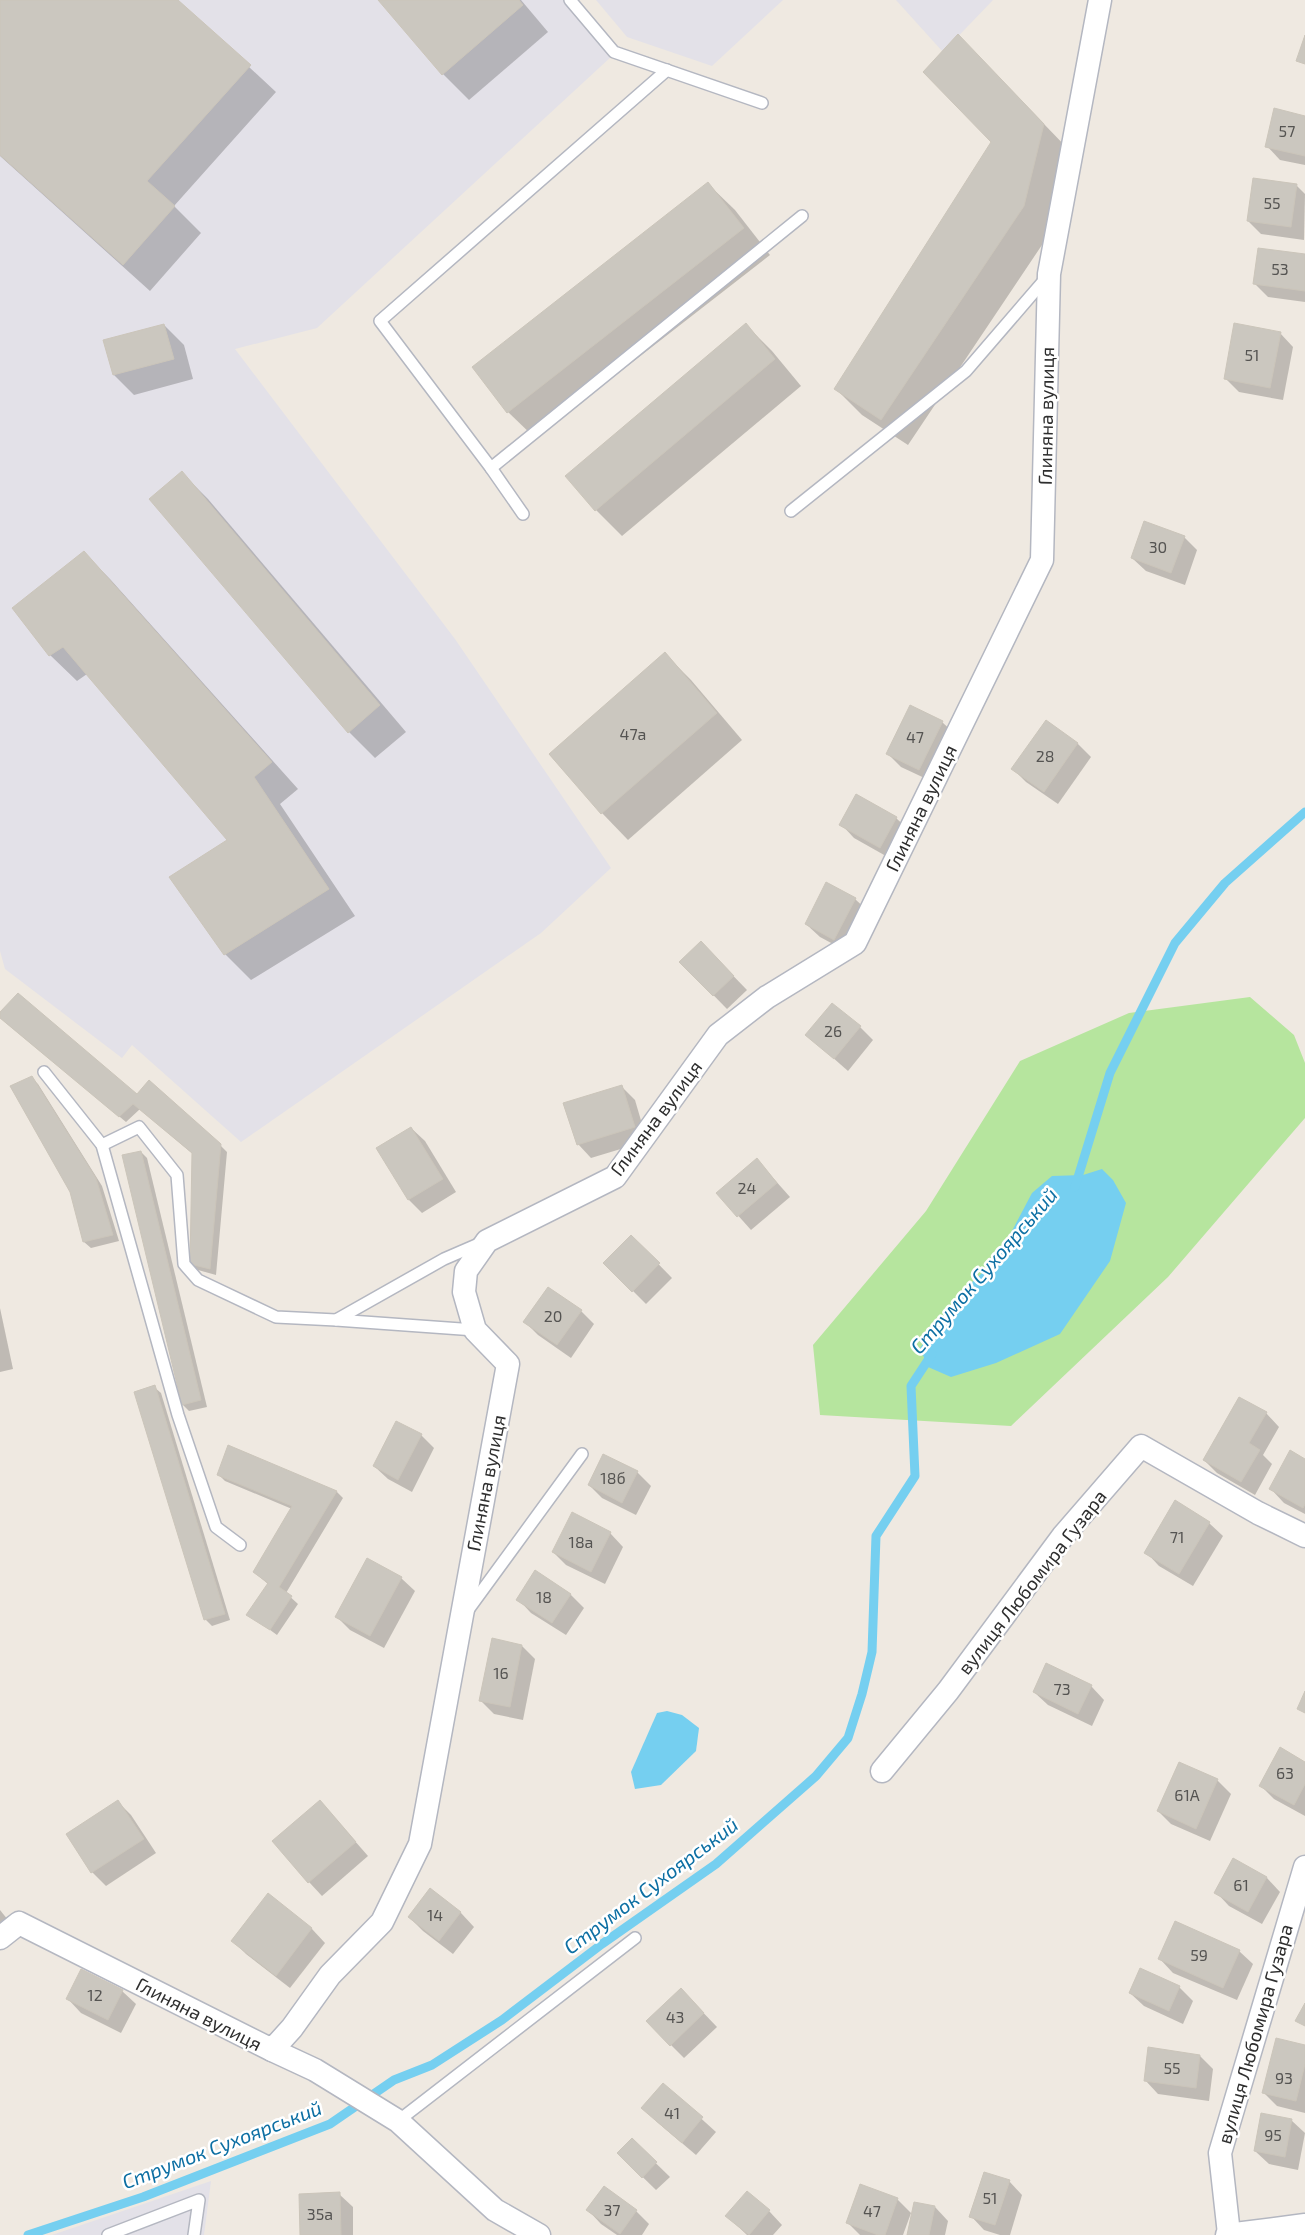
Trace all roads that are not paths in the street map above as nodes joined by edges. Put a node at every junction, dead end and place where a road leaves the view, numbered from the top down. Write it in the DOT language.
graph roads {
  1 [pos="570,0"];
  2 [pos="1100,0"];
  3 [pos="667,70"];
  4 [pos="762,102"];
  5 [pos="802,216"];
  6 [pos="1049,274"];
  7 [pos="491,468"];
  8 [pos="791,511"];
  9 [pos="523,514"];
  10 [pos="44,1072"];
  11 [pos="102,1144"];
  12 [pos="487,1240"];
  13 [pos="336,1320"];
  14 [pos="475,1330"];
  15 [pos="582,1454"];
  16 [pos="1305,1536"];
  17 [pos="240,1545"];
  18 [pos="460,1621"];
  19 [pos="882,1771"];
  20 [pos="1305,1867"];
  21 [pos="0,1938"];
  22 [pos="635,1938"];
  23 [pos="272,2050"];
  24 [pos="398,2121"];
  25 [pos="1305,2225"];
  26 [pos="1228,2234"];
  27 [pos="108,2235"];
  28 [pos="194,2235"];
  29 [pos="539,2235"];
  1 -- 3 [label="lane"];
  2 -- 6 [label="street, Глиняна вулиця"];
  3 -- 4 [label="lane"];
  3 -- 7 [label="lane"];
  5 -- 7 [label="lane"];
  6 -- 8 [label="lane"];
  6 -- 12 [label="street, Глиняна вулиця"];
  7 -- 9 [label="lane"];
  10 -- 11 [label="lane"];
  11 -- 13 [label="lane"];
  11 -- 17 [label="lane"];
  12 -- 13 [label="lane"];
  12 -- 14 [label="street, Глиняна вулиця"];
  13 -- 14 [label="lane"];
  14 -- 18 [label="street, Глиняна вулиця"];
  15 -- 18 [label="lane"];
  16 -- 19 [label="street, вулиця Любомира Гузара"];
  18 -- 23 [label="street, Глиняна вулиця"];
  20 -- 26 [label="street, вулиця Любомира Гузара"];
  21 -- 23 [label="street, Глиняна вулиця"];
  22 -- 24 [label="lane"];
  23 -- 24 [label="street"];
  24 -- 29 [label="street"];
  25 -- 26 [label="street, вулиця Любомира Гузара"];
  27 -- 28 [label="lane"];
}
